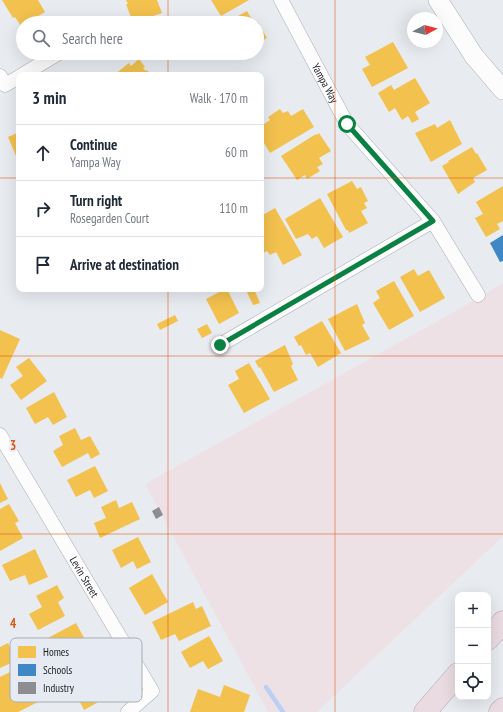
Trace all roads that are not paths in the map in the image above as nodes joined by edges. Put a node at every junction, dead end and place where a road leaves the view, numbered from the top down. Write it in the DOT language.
graph roads {
  1 [pos="280,0"];
  2 [pos="438,0"];
  3 [pos="47,60"];
  4 [pos="27,72"];
  5 [pos="16,78"];
  6 [pos="3,80"];
  7 [pos="503,90"];
  8 [pos="433,221"];
  9 [pos="478,295"];
  10 [pos="220,345"];
  11 [pos="0,435"];
  12 [pos="503,622"];
  13 [pos="491,636"];
  14 [pos="121,638"];
  15 [pos="142,674"];
  16 [pos="455,677"];
  17 [pos="142,700"];
  18 [pos="139,702"];
  19 [pos="503,709"];
  20 [pos="128,712"];
  21 [pos="425,712"];
  22 [pos="500,712"];
  1 -- 8 [label="street, Yampa Way"];
  2 -- 7 [label="main road"];
  3 -- 4 [label="street"];
  5 -- 6 [label="street"];
  8 -- 9 [label="street, Yampa Way"];
  8 -- 10 [label="street"];
  11 -- 14 [label="street, Levin Street"];
  12 -- 13 [label="highway"];
  15 -- 17 [label="street, Levin Street"];
  16 -- 21 [label="highway"];
  18 -- 20 [label="street, Levin Street"];
  19 -- 22 [label="highway"];
}
